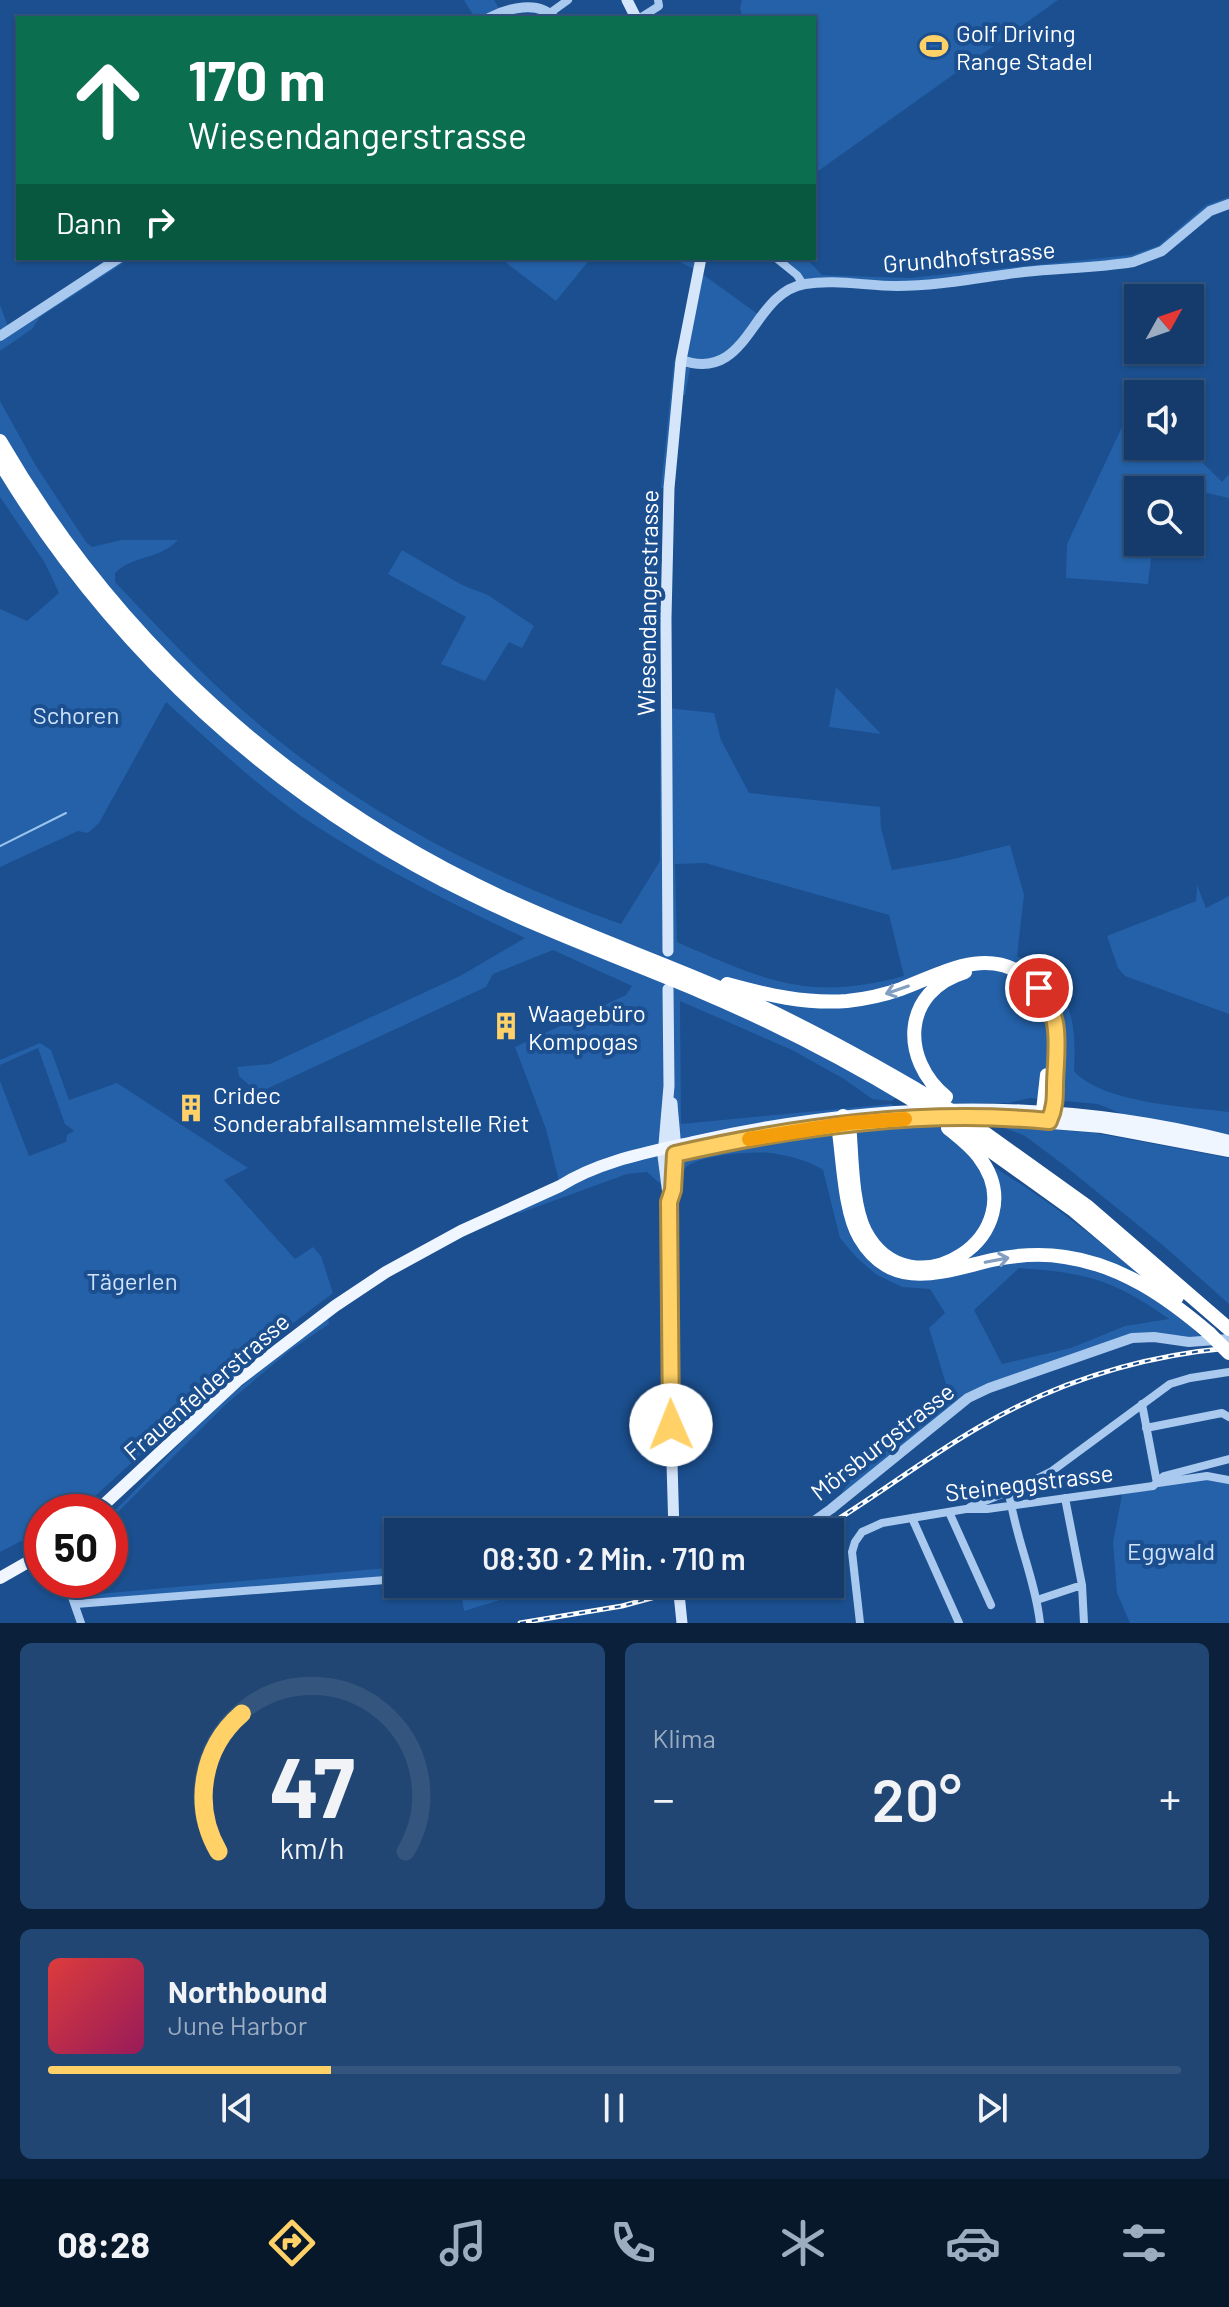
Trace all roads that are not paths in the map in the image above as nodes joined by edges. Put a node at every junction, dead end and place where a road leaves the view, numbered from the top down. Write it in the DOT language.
graph roads {
  1 [pos="568,0"];
  2 [pos="658,0"];
  3 [pos="552,15"];
  4 [pos="493,16"];
  5 [pos="642,16"];
  6 [pos="1229,204"];
  7 [pos="116,260"];
  8 [pos="701,260"];
  9 [pos="778,260"];
  10 [pos="803,284"];
  11 [pos="0,336"];
  12 [pos="681,360"];
  13 [pos="0,441"];
  14 [pos="0,462"];
  15 [pos="668,951"];
  16 [pos="676,970"];
  17 [pos="668,989"];
  18 [pos="938,1098"];
  19 [pos="1049,1115"];
  20 [pos="843,1121"];
  21 [pos="953,1128"];
  22 [pos="1229,1141"];
  23 [pos="669,1151"];
  24 [pos="1229,1151"];
  25 [pos="1223,1336"];
  26 [pos="1229,1353"];
  27 [pos="1229,1372"];
  28 [pos="1142,1404"];
  29 [pos="1229,1417"];
  30 [pos="1146,1428"];
  31 [pos="1229,1459"];
  32 [pos="1229,1480"];
  33 [pos="1157,1483"];
  34 [pos="1009,1492"];
  35 [pos="115,1494"];
  36 [pos="1065,1498"];
  37 [pos="1011,1506"];
  38 [pos="966,1509"];
  39 [pos="949,1512"];
  40 [pos="674,1518"];
  41 [pos="818,1518"];
  42 [pos="912,1518"];
  43 [pos="24,1569"];
  44 [pos="0,1578"];
  45 [pos="384,1580"];
  46 [pos="1082,1585"];
  47 [pos="74,1598"];
  48 [pos="679,1598"];
  49 [pos="1037,1600"];
  50 [pos="76,1604"];
  51 [pos="991,1605"];
  52 [pos="81,1623"];
  53 [pos="682,1623"];
  54 [pos="860,1623"];
  55 [pos="959,1623"];
  56 [pos="1040,1623"];
  57 [pos="1084,1623"];
  1 -- 3 [label="street"];
  2 -- 5 [label="street"];
  3 -- 4 [label="street"];
  6 -- 10 [label="street, Grundhofstrasse"];
  7 -- 11 [label="street"];
  8 -- 12 [label="main road, Wiesendangerstrasse"];
  9 -- 10 [label="street"];
  10 -- 12 [label="street"];
  12 -- 15 [label="main road, Wiesendangerstrasse"];
  13 -- 16 [label="highway"];
  14 -- 21 [label="highway, bridge"];
  16 -- 18 [label="highway"];
  19 -- 16 [label="highway, one-way"];
  17 -- 23 [label="main road"];
  18 -- 19 [label="highway"];
  18 -- 25 [label="highway, bridge"];
  19 -- 20 [label="main road, Frauenfelderstrasse"];
  19 -- 22 [label="main road, Frauenfelderstrasse"];
  19 -- 24 [label="main road, Frauenfelderstrasse"];
  20 -- 21 [label="highway"];
  20 -- 23 [label="main road, Frauenfelderstrasse"];
  20 -- 25 [label="highway, one-way"];
  21 -- 25 [label="highway"];
  23 -- 35 [label="main road, Frauenfelderstrasse"];
  23 -- 40 [label="main road"];
  25 -- 26 [label="highway, bridge"];
  25 -- 41 [label="street, Mörsburgstrasse"];
  27 -- 28 [label="street"];
  28 -- 30 [label="street"];
  28 -- 34 [label="street"];
  29 -- 30 [label="street"];
  30 -- 33 [label="street"];
  31 -- 33 [label="street"];
  32 -- 33 [label="street, Steineggstrasse"];
  33 -- 36 [label="street, Steineggstrasse"];
  34 -- 37 [label="street"];
  34 -- 38 [label="street"];
  36 -- 37 [label="street, Steineggstrasse"];
  36 -- 46 [label="street"];
  37 -- 38 [label="street, Steineggstrasse"];
  37 -- 49 [label="street"];
  38 -- 39 [label="street, Steineggstrasse"];
  39 -- 42 [label="street, Steineggstrasse"];
  39 -- 51 [label="street"];
  42 -- 54 [label="street, Steineggstrasse"];
  42 -- 55 [label="street"];
  43 -- 44 [label="main road"];
  45 -- 50 [label="street"];
  46 -- 49 [label="street"];
  46 -- 57 [label="street"];
  47 -- 50 [label="street"];
  48 -- 53 [label="main road"];
  49 -- 56 [label="street"];
  50 -- 52 [label="street"];
}
